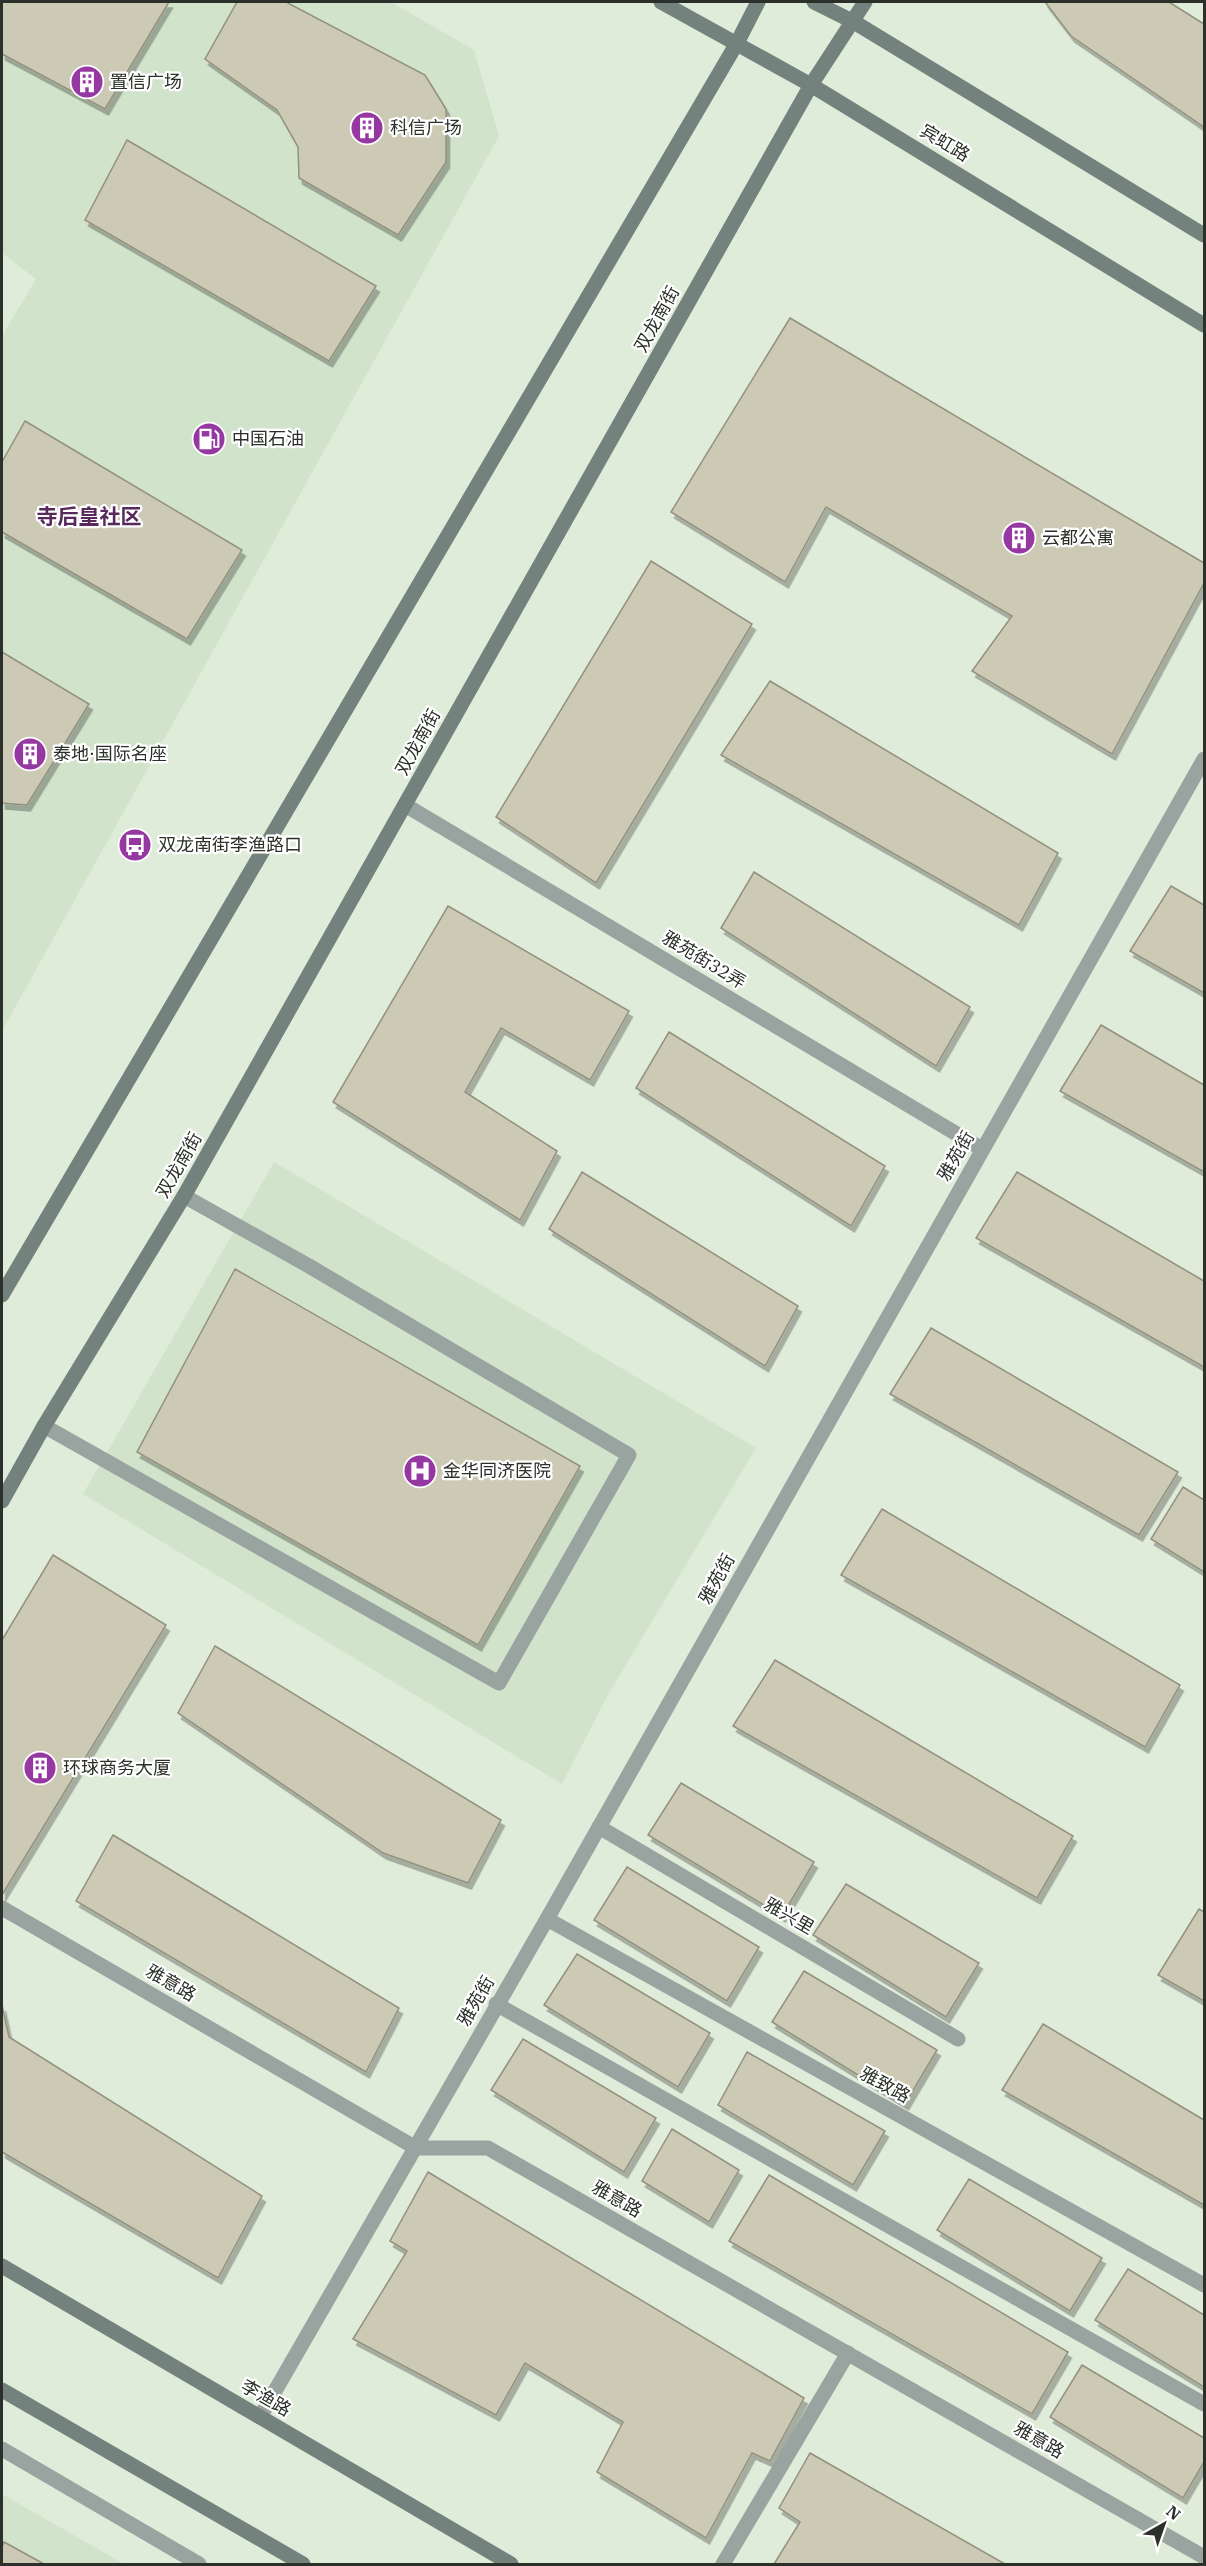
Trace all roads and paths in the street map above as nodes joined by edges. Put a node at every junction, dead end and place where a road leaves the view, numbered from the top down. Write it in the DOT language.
graph roads {
  1 [pos="661,2"];
  2 [pos="758,2"];
  3 [pos="814,2"];
  4 [pos="865,2"];
  5 [pos="854,22"];
  6 [pos="737,43"];
  7 [pos="811,85"];
  8 [pos="1204,235"];
  9 [pos="1204,325"];
  10 [pos="1204,759"];
  11 [pos="405,805"];
  12 [pos="982,1149"];
  13 [pos="184,1196"];
  14 [pos="2,1295"];
  15 [pos="44,1426"];
  16 [pos="2,1501"];
  17 [pos="599,1827"];
  18 [pos="2,1908"];
  19 [pos="547,1919"];
  20 [pos="496,2004"];
  21 [pos="958,2038"];
  22 [pos="416,2148"];
  23 [pos="2,2265"];
  24 [pos="1204,2285"];
  25 [pos="848,2353"];
  26 [pos="2,2390"];
  27 [pos="1204,2404"];
  28 [pos="260,2417"];
  29 [pos="2,2449"];
  30 [pos="1204,2557"];
  31 [pos="199,2565"];
  32 [pos="303,2565"];
  33 [pos="511,2565"];
  34 [pos="723,2565"];
  1 -- 6 [label="main road, 宾虹路"];
  2 -- 6 [label="main road"];
  3 -- 5 [label="main road"];
  4 -- 5 [label="main road, 双龙南街"];
  5 -- 7 [label="main road, 双龙南街"];
  5 -- 8 [label="main road"];
  6 -- 7 [label="main road, 宾虹路"];
  6 -- 14 [label="main road"];
  7 -- 9 [label="main road, 宾虹路"];
  7 -- 11 [label="main road, 双龙南街"];
  10 -- 12 [label="street, 雅苑街"];
  11 -- 12 [label="street, 雅苑街32弄"];
  11 -- 13 [label="main road, 双龙南街"];
  12 -- 17 [label="street, 雅苑街"];
  13 -- 15 [label="main road, 双龙南街"];
  13 -- 15 [label="street"];
  15 -- 16 [label="main road, 双龙南街"];
  17 -- 19 [label="street, 雅苑街"];
  17 -- 21 [label="street, 雅兴里"];
  18 -- 22 [label="street, 雅意路"];
  19 -- 20 [label="street, 雅苑街"];
  19 -- 24 [label="street, 雅致路"];
  20 -- 22 [label="street, 雅苑街"];
  20 -- 27 [label="street"];
  22 -- 25 [label="street, 雅意路"];
  22 -- 28 [label="street, 雅苑街"];
  23 -- 28 [label="main road, 李渔路"];
  25 -- 30 [label="street, 雅意路"];
  25 -- 34 [label="street"];
  26 -- 32 [label="main road"];
  28 -- 33 [label="main road, 李渔路"];
  29 -- 31 [label="street"];
}
